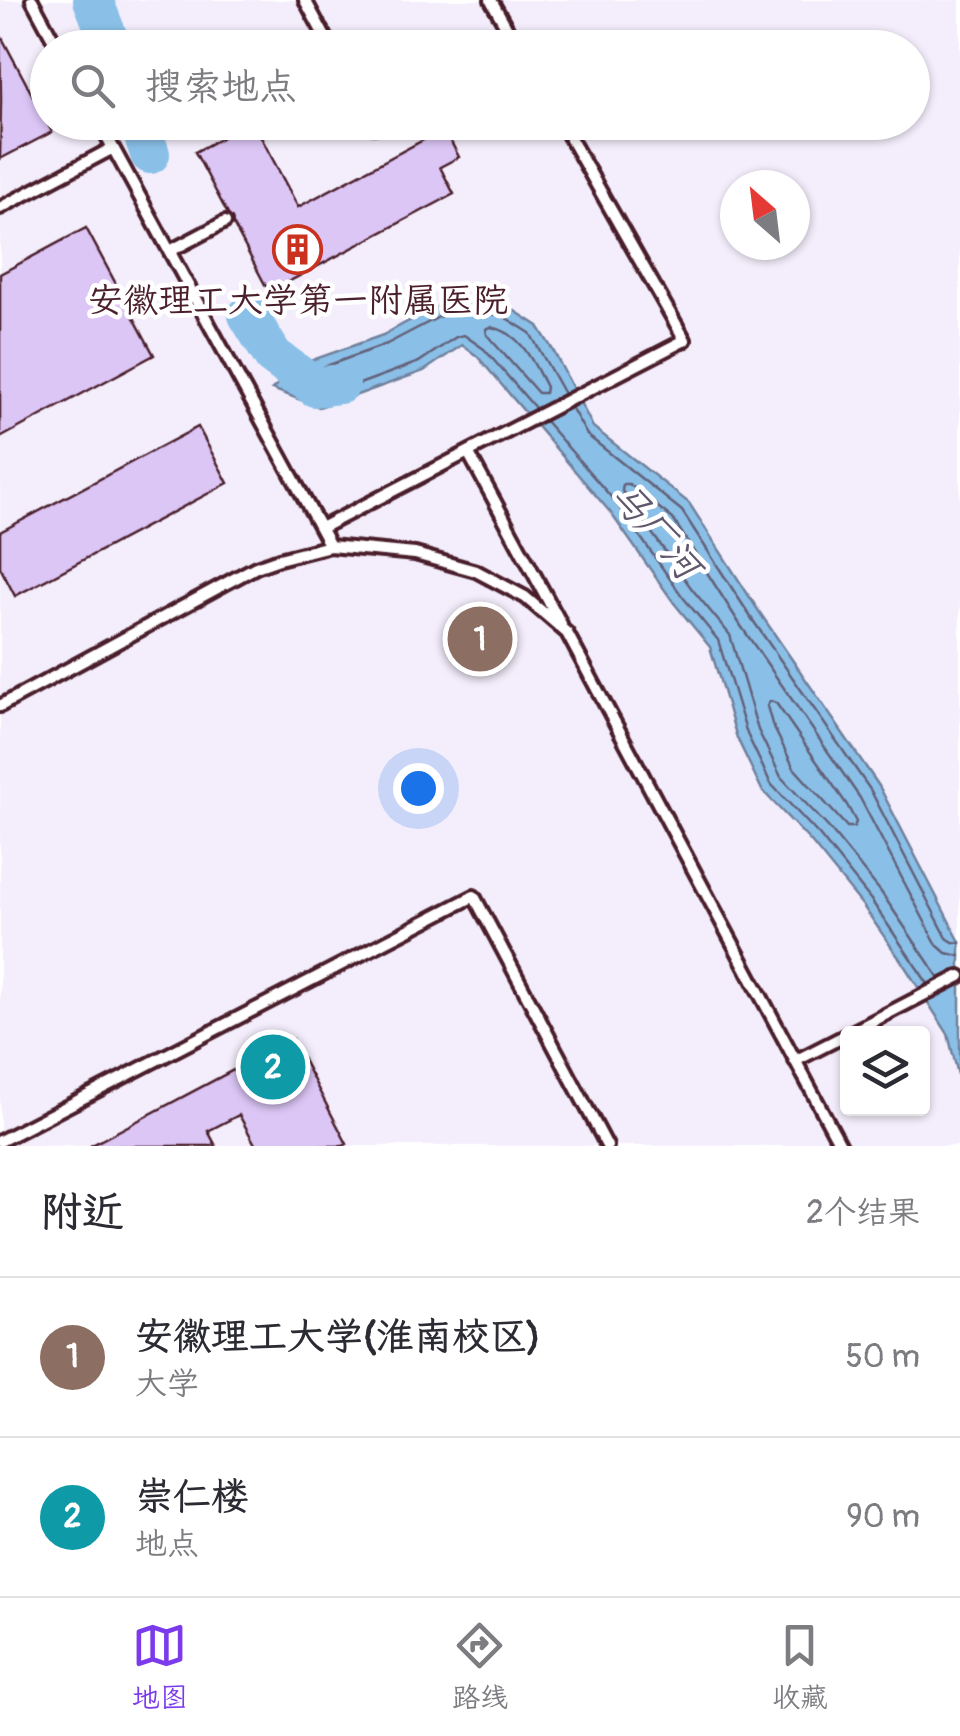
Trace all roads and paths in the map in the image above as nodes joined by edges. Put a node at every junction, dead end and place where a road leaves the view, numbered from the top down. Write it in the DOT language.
graph roads {
  1 [pos="32,0"];
  2 [pos="304,0"];
  3 [pos="491,0"];
  4 [pos="48,30"];
  5 [pos="318,30"];
  6 [pos="508,30"];
  7 [pos="109,140"];
  8 [pos="571,140"];
  9 [pos="113,148"];
  10 [pos="0,208"];
  11 [pos="224,222"];
  12 [pos="170,251"];
  13 [pos="472,450"];
  14 [pos="321,528"];
  15 [pos="330,546"];
  16 [pos="566,634"];
  17 [pos="0,706"];
  18 [pos="960,976"];
  19 [pos="864,1026"];
  20 [pos="840,1038"];
  21 [pos="795,1060"];
  22 [pos="0,1141"];
  23 [pos="607,1146"];
  24 [pos="841,1146"];
  1 -- 4 [label="lane"];
  2 -- 5 [label="lane"];
  3 -- 6 [label="lane"];
  7 -- 9 [label="lane"];
  8 -- 13 [label="lane"];
  9 -- 10 [label="lane"];
  9 -- 12 [label="lane"];
  11 -- 12 [label="lane"];
  12 -- 14 [label="lane"];
  13 -- 14 [label="lane"];
  13 -- 16 [label="lane"];
  14 -- 15 [label="lane"];
  15 -- 16 [label="lane"];
  15 -- 17 [label="lane"];
  16 -- 21 [label="lane"];
  18 -- 19 [label="lane"];
  20 -- 21 [label="lane"];
  21 -- 24 [label="lane"];
  22 -- 23 [label="lane"];
}
